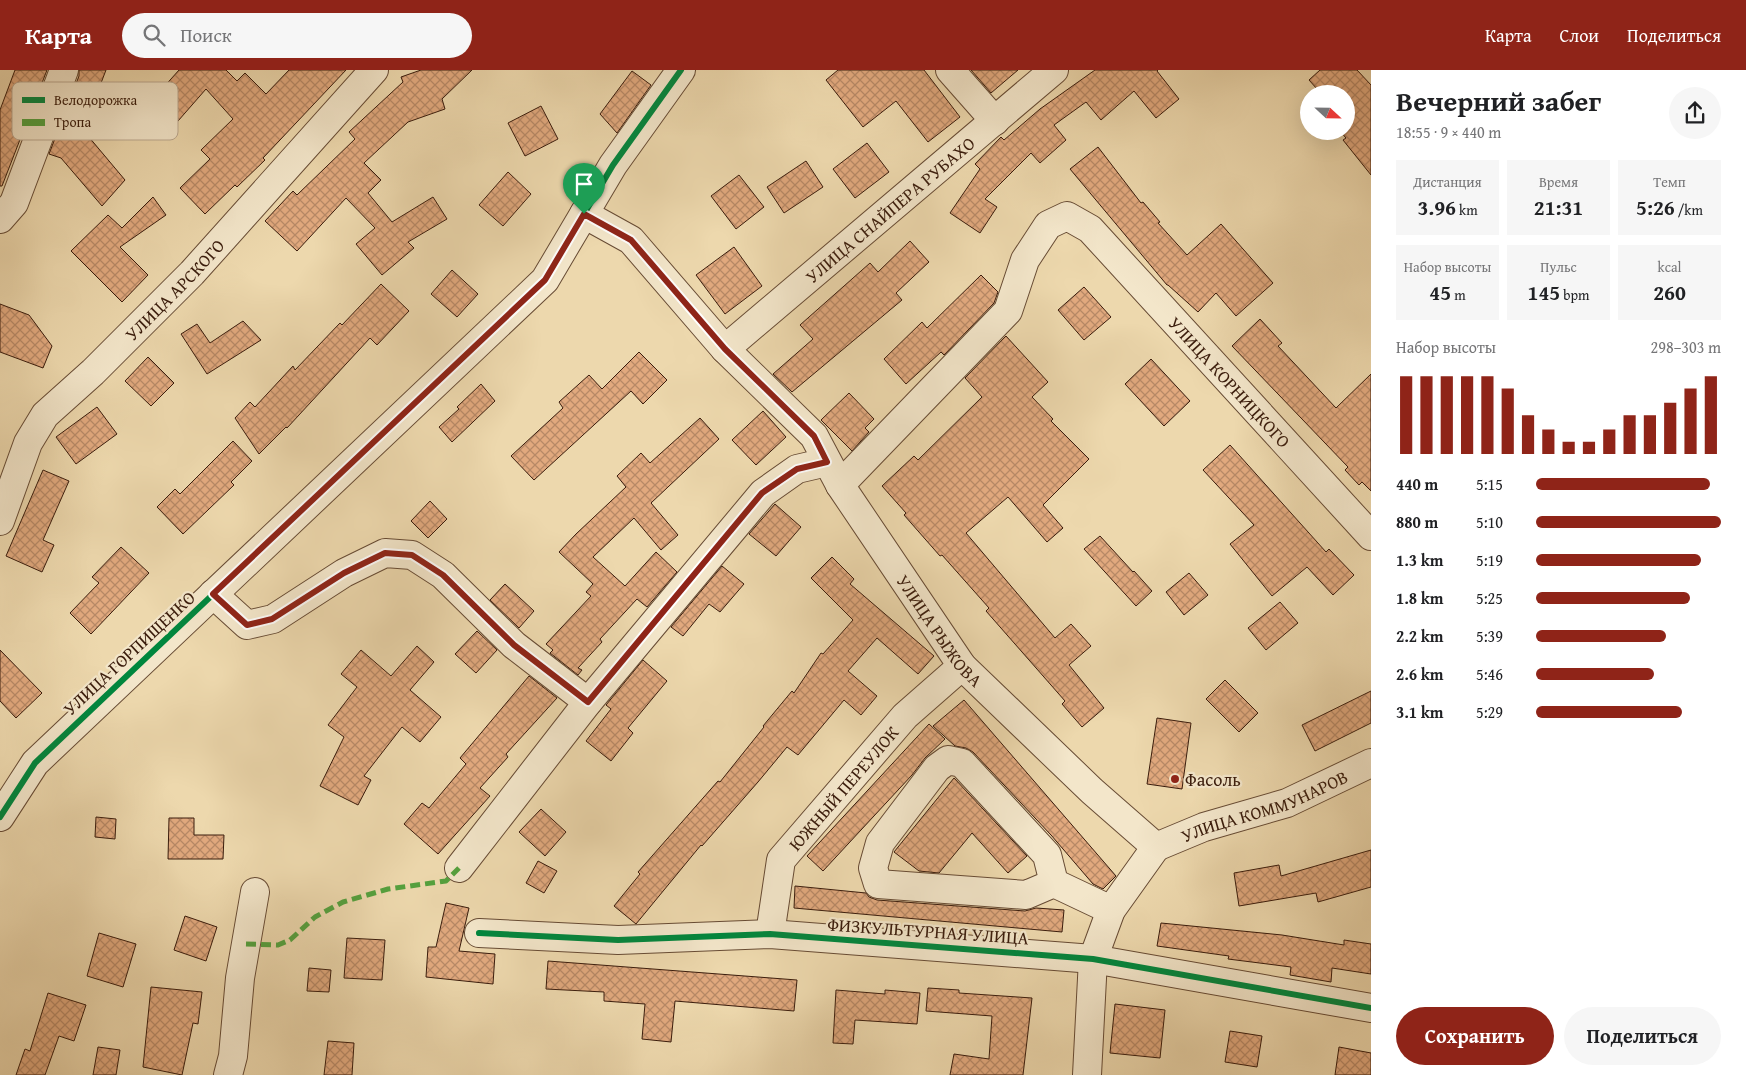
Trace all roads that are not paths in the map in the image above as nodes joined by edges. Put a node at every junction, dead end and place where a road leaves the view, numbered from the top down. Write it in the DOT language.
graph roads {
  1 [pos="64,70"];
  2 [pos="374,70"];
  3 [pos="681,70"];
  4 [pos="950,70"];
  5 [pos="1054,70"];
  6 [pos="59,82"];
  7 [pos="995,121"];
  8 [pos="38,140"];
  9 [pos="584,214"];
  10 [pos="0,219"];
  11 [pos="725,349"];
  12 [pos="833,473"];
  13 [pos="0,521"];
  14 [pos="1371,536"];
  15 [pos="213,594"];
  16 [pos="962,666"];
  17 [pos="588,702"];
  18 [pos="1371,763"];
  19 [pos="0,817"];
  20 [pos="1156,847"];
  21 [pos="459,868"];
  22 [pos="1054,883"];
  23 [pos="255,892"];
  24 [pos="1111,910"];
  25 [pos="479,933"];
  26 [pos="770,934"];
  27 [pos="1093,959"];
  28 [pos="1371,1008"];
  29 [pos="228,1075"];
  30 [pos="1087,1075"];
  1 -- 6 [label="street"];
  2 -- 13 [label="street, УЛИЦА АРСКОГО"];
  3 -- 9 [label="street, УЛИЦА ГОРПИЩЕНКО"];
  4 -- 7 [label="street"];
  5 -- 7 [label="street, УЛИЦА СНАЙПЕРА РУБАХО"];
  7 -- 11 [label="street, УЛИЦА СНАЙПЕРА РУБАХО"];
  8 -- 10 [label="street"];
  9 -- 11 [label="street, УЛИЦА РЫЖОВА"];
  9 -- 15 [label="street, УЛИЦА ГОРПИЩЕНКО"];
  11 -- 12 [label="street, УЛИЦА РЫЖОВА"];
  12 -- 14 [label="street, УЛИЦА КОРНИЦКОГО"];
  12 -- 16 [label="street, УЛИЦА РЫЖОВА"];
  12 -- 17 [label="street"];
  15 -- 17 [label="street"];
  15 -- 19 [label="street, УЛИЦА ГОРПИЩЕНКО"];
  16 -- 20 [label="street, УЛИЦА РЫЖОВА"];
  16 -- 26 [label="street, ЮЖНЫЙ ПЕРЕУЛОК"];
  17 -- 21 [label="street"];
  18 -- 20 [label="street, УЛИЦА КОММУНАРОВ"];
  20 -- 24 [label="street"];
  22 -- 22 [label="street"];
  22 -- 24 [label="street"];
  23 -- 29 [label="street"];
  24 -- 27 [label="street"];
  25 -- 26 [label="street, ФИЗКУЛЬТУРНАЯ УЛИЦА"];
  26 -- 27 [label="street, ФИЗКУЛЬТУРНАЯ УЛИЦА"];
  27 -- 28 [label="street, ФИЗКУЛЬТУРНАЯ УЛИЦА"];
  27 -- 30 [label="street"];
}
